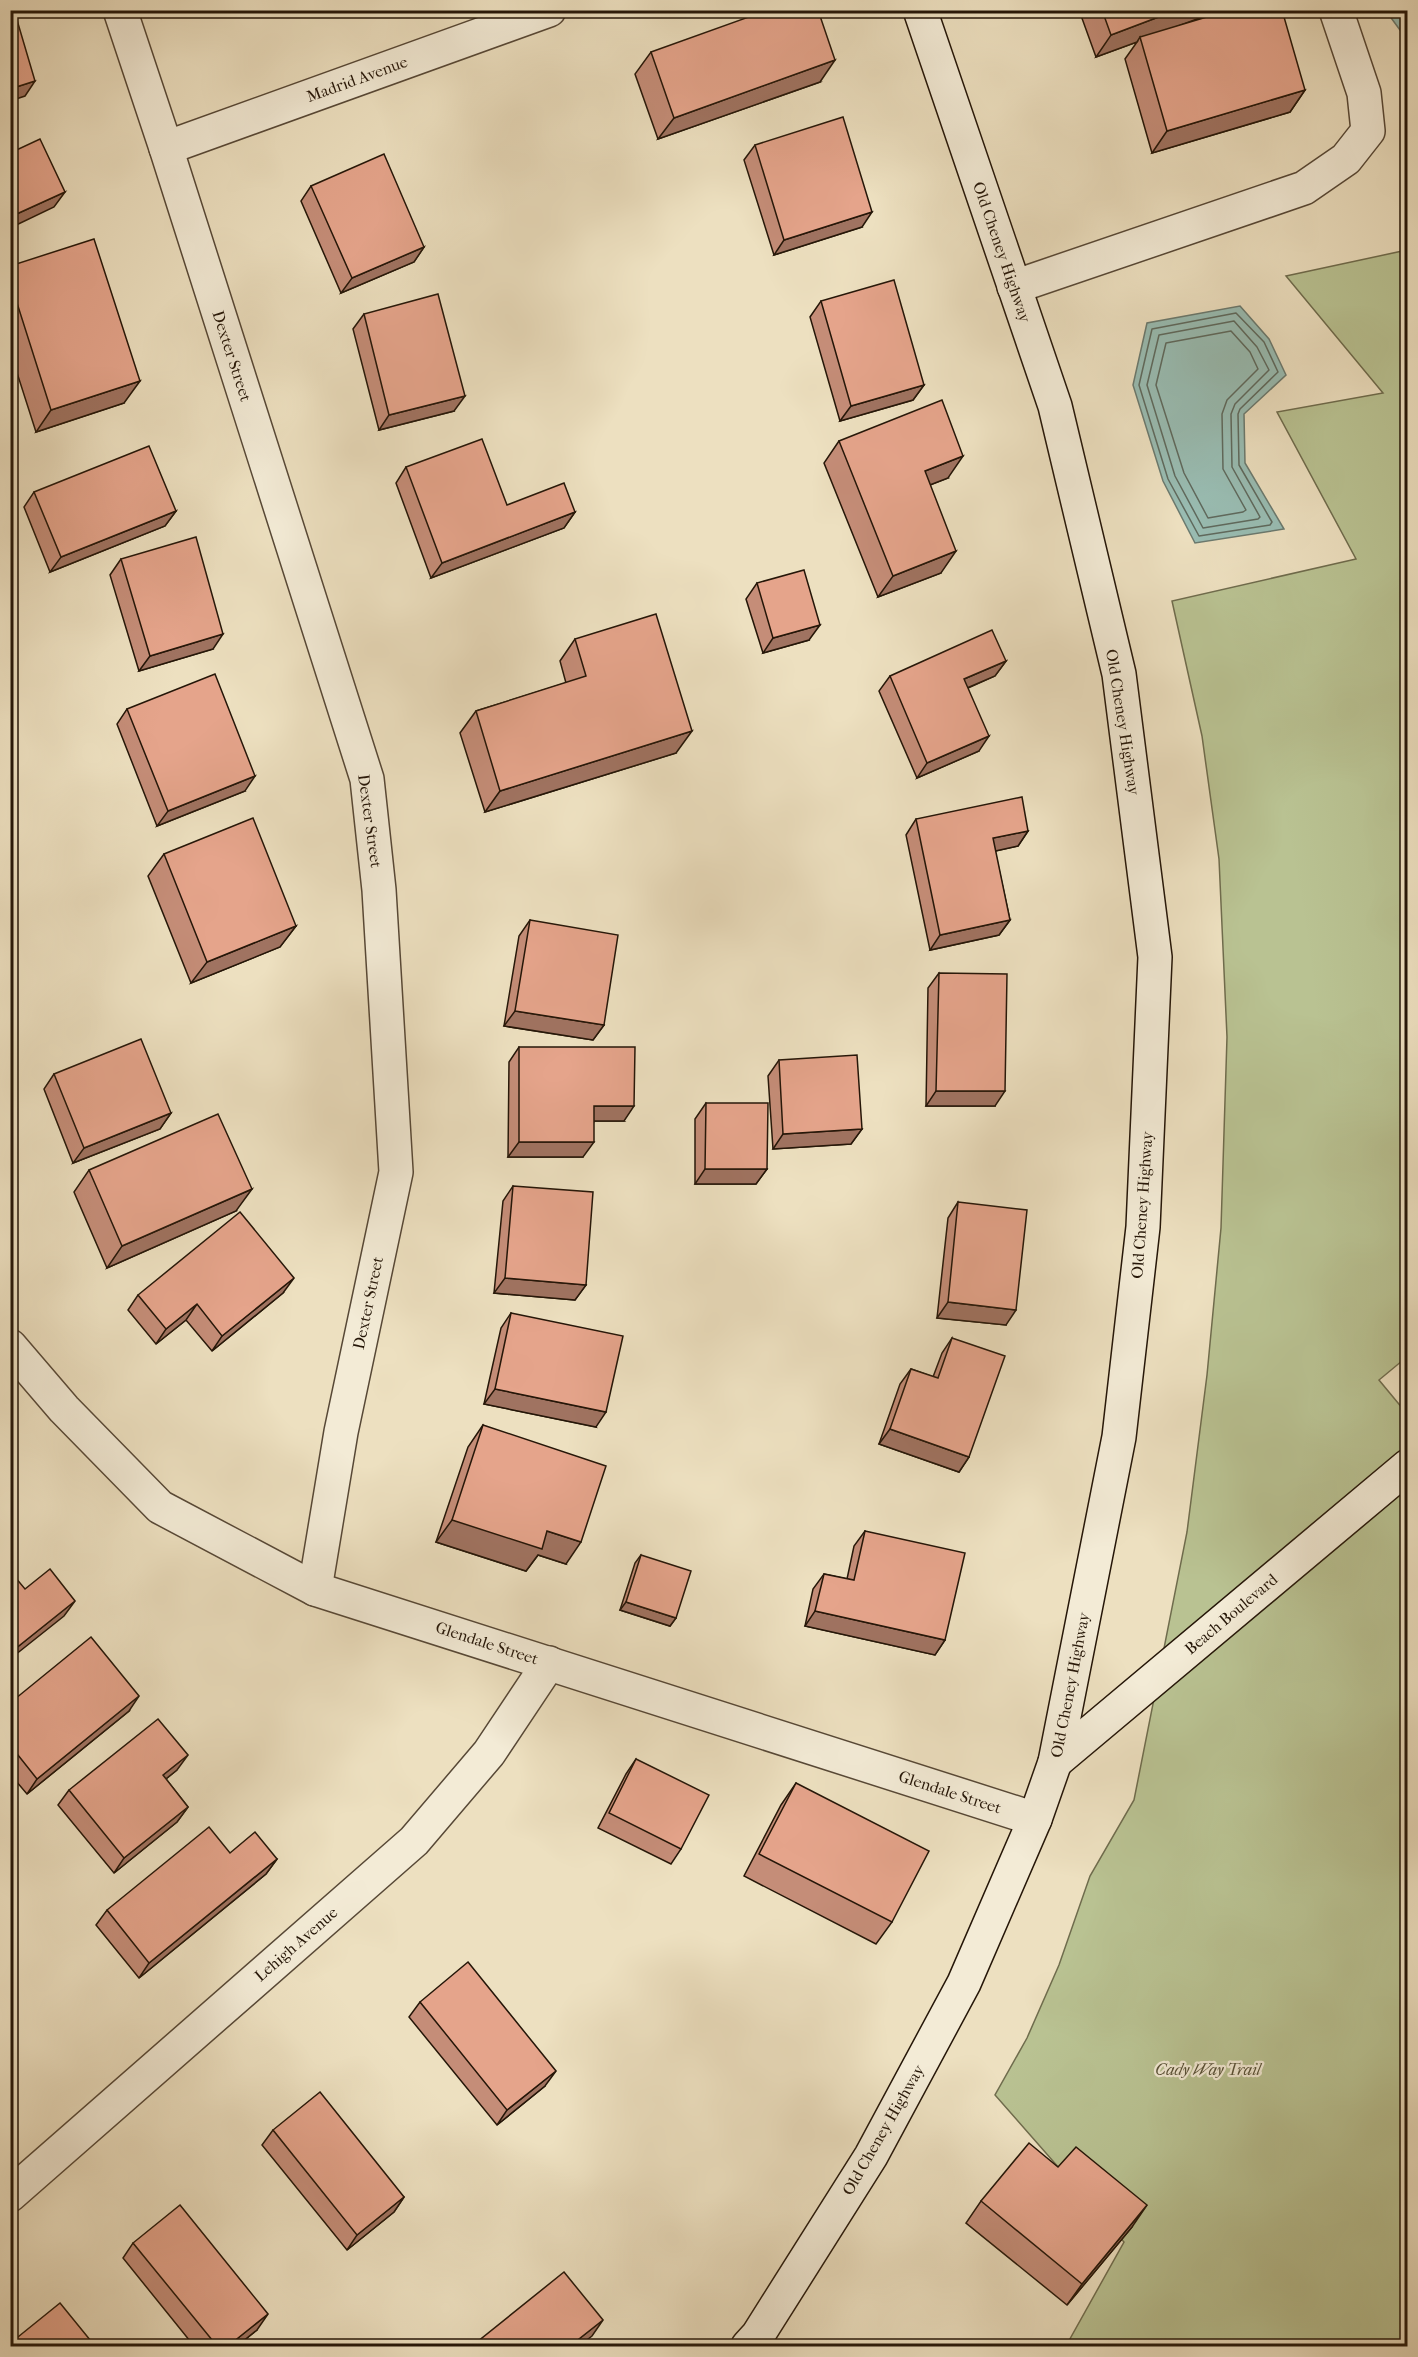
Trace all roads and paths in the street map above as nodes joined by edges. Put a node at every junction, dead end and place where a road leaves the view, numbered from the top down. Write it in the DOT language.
graph roads {
  1 [pos="120,10"];
  2 [pos="549,10"];
  3 [pos="920,10"];
  4 [pos="1336,10"];
  5 [pos="166,148"];
  6 [pos="1014,287"];
  7 [pos="10,1346"];
  8 [pos="1407,1466"];
  9 [pos="315,1589"];
  10 [pos="549,1663"];
  11 [pos="1055,1762"];
  12 [pos="1035,1819"];
  13 [pos="10,2195"];
  14 [pos="748,2346"];
  1 -- 5 [label="street, Dexter Street"];
  2 -- 5 [label="street, Madrid Avenue"];
  3 -- 6 [label="street, Old Cheney Highway"];
  4 -- 6 [label="street"];
  5 -- 9 [label="street, Dexter Street"];
  6 -- 11 [label="street, Old Cheney Highway"];
  7 -- 9 [label="street, Glendale Street"];
  8 -- 11 [label="street, Beach Boulevard"];
  9 -- 10 [label="street, Glendale Street"];
  10 -- 12 [label="street, Glendale Street"];
  10 -- 13 [label="street, Lehigh Avenue"];
  11 -- 12 [label="street, Old Cheney Highway"];
  12 -- 14 [label="street, Old Cheney Highway"];
}
